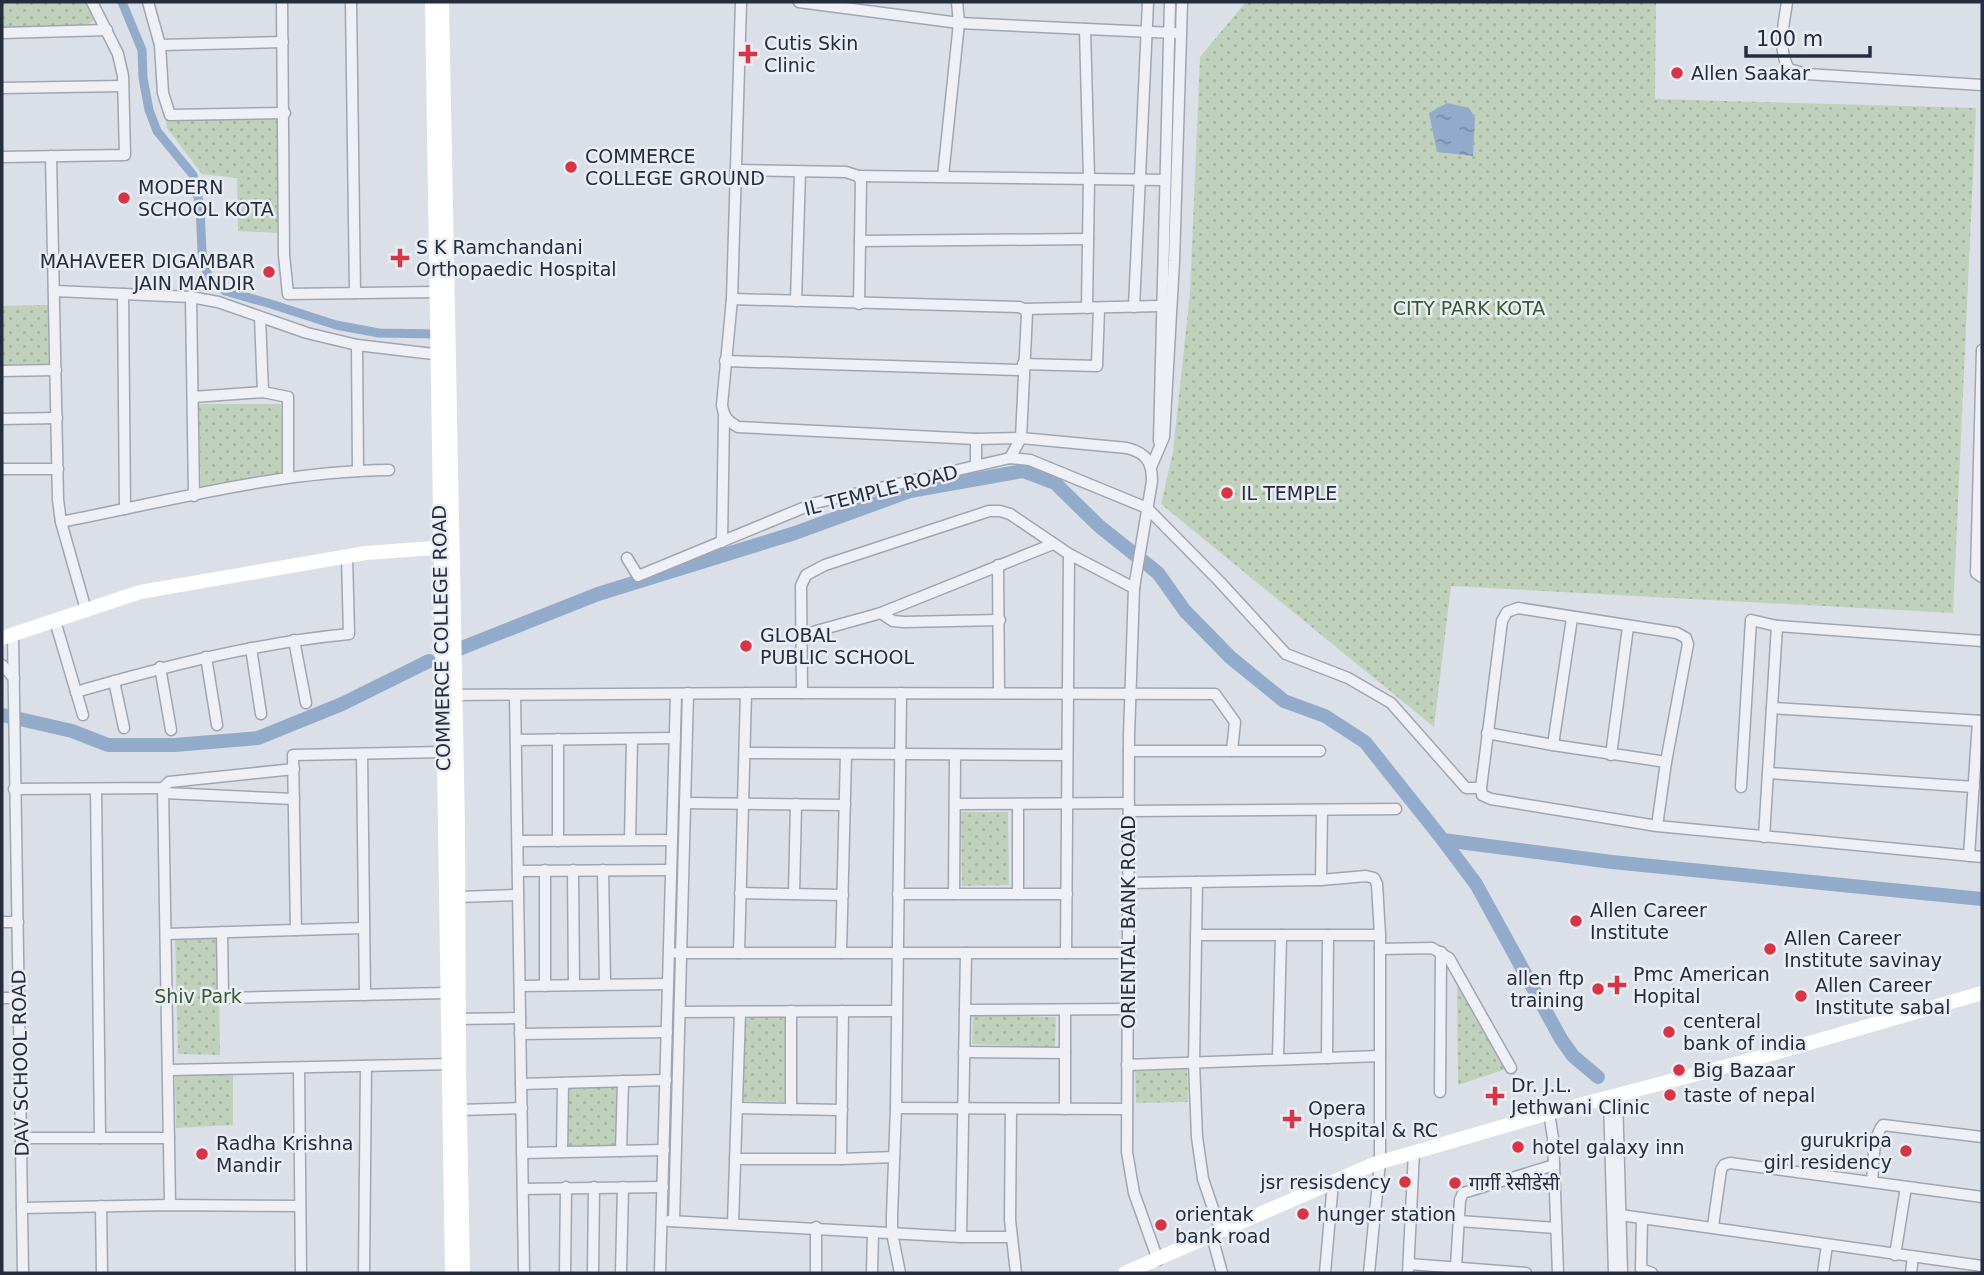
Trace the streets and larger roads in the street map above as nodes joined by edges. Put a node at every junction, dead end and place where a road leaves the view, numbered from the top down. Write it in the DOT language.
graph roads {
  1 [pos="92,2"];
  2 [pos="148,2"];
  3 [pos="282,2"];
  4 [pos="351,2"];
  5 [pos="432,2"];
  6 [pos="442,2"];
  7 [pos="741,2"];
  8 [pos="799,2"];
  9 [pos="957,2"];
  10 [pos="1148,2"];
  11 [pos="1170,2"];
  12 [pos="1182,2"];
  13 [pos="1787,2"];
  14 [pos="959,23"];
  15 [pos="1085,29"];
  16 [pos="107,30"];
  17 [pos="1146,32"];
  18 [pos="2,33"];
  19 [pos="1169,33"];
  20 [pos="1181,33"];
  21 [pos="283,42"];
  22 [pos="160,45"];
  23 [pos="1982,85"];
  24 [pos="123,86"];
  25 [pos="2,88"];
  26 [pos="285,113"];
  27 [pos="51,156"];
  28 [pos="2,158"];
  29 [pos="736,170"];
  30 [pos="800,172"];
  31 [pos="858,176"];
  32 [pos="943,176"];
  33 [pos="1089,178"];
  34 [pos="1140,179"];
  35 [pos="1164,180"];
  36 [pos="1088,239"];
  37 [pos="860,241"];
  38 [pos="55,291"];
  39 [pos="436,292"];
  40 [pos="355,293"];
  41 [pos="123,294"];
  42 [pos="191,297"];
  43 [pos="732,299"];
  44 [pos="796,302"];
  45 [pos="859,304"];
  46 [pos="1161,306"];
  47 [pos="1099,307"];
  48 [pos="1134,307"];
  49 [pos="1087,308"];
  50 [pos="1024,309"];
  51 [pos="260,317"];
  52 [pos="357,345"];
  53 [pos="1982,350"];
  54 [pos="443,355"];
  55 [pos="725,361"];
  56 [pos="1022,367"];
  57 [pos="56,370"];
  58 [pos="2,371"];
  59 [pos="1982,389"];
  60 [pos="263,392"];
  61 [pos="193,397"];
  62 [pos="724,416"];
  63 [pos="57,418"];
  64 [pos="2,419"];
  65 [pos="1026,438"];
  66 [pos="976,439"];
  67 [pos="1160,445"];
  68 [pos="1010,458"];
  69 [pos="1041,463"];
  70 [pos="1152,465"];
  71 [pos="976,466"];
  72 [pos="2,469"];
  73 [pos="58,469"];
  74 [pos="389,470"];
  75 [pos="358,471"];
  76 [pos="288,477"];
  77 [pos="194,496"];
  78 [pos="1147,508"];
  79 [pos="125,509"];
  80 [pos="1980,516"];
  81 [pos="61,522"];
  82 [pos="722,542"];
  83 [pos="1054,544"];
  84 [pos="447,547"];
  85 [pos="1069,554"];
  86 [pos="347,556"];
  87 [pos="627,558"];
  88 [pos="998,565"];
  89 [pos="1982,576"];
  90 [pos="1134,584"];
  91 [pos="86,610"];
  92 [pos="881,613"];
  93 [pos="1572,618"];
  94 [pos="1000,620"];
  95 [pos="55,621"];
  96 [pos="1777,626"];
  97 [pos="1628,627"];
  98 [pos="802,635"];
  99 [pos="7,637"];
  100 [pos="294,640"];
  101 [pos="1982,641"];
  102 [pos="251,648"];
  103 [pos="206,657"];
  104 [pos="2,665"];
  105 [pos="160,667"];
  106 [pos="14,678"];
  107 [pos="114,681"];
  108 [pos="76,692"];
  109 [pos="688,693"];
  110 [pos="746,693"];
  111 [pos="802,693"];
  112 [pos="901,693"];
  113 [pos="999,693"];
  114 [pos="1068,693"];
  115 [pos="1131,693"];
  116 [pos="676,694"];
  117 [pos="449,695"];
  118 [pos="515,695"];
  119 [pos="306,703"];
  120 [pos="1772,708"];
  121 [pos="261,714"];
  122 [pos="83,715"];
  123 [pos="1980,721"];
  124 [pos="217,725"];
  125 [pos="124,728"];
  126 [pos="171,730"];
  127 [pos="1488,733"];
  128 [pos="675,738"];
  129 [pos="558,739"];
  130 [pos="632,739"];
  131 [pos="516,740"];
  132 [pos="1553,745"];
  133 [pos="1129,751"];
  134 [pos="1233,751"];
  135 [pos="1320,751"];
  136 [pos="443,752"];
  137 [pos="745,753"];
  138 [pos="362,754"];
  139 [pos="846,754"];
  140 [pos="901,755"];
  141 [pos="955,755"];
  142 [pos="1068,755"];
  143 [pos="1611,755"];
  144 [pos="1666,762"];
  145 [pos="294,769"];
  146 [pos="1769,773"];
  147 [pos="1741,787"];
  148 [pos="1974,787"];
  149 [pos="1481,788"];
  150 [pos="14,789"];
  151 [pos="96,789"];
  152 [pos="163,791"];
  153 [pos="294,799"];
  154 [pos="685,803"];
  155 [pos="1067,803"];
  156 [pos="743,804"];
  157 [pos="796,804"];
  158 [pos="954,804"];
  159 [pos="1018,804"];
  160 [pos="845,805"];
  161 [pos="1129,807"];
  162 [pos="1396,809"];
  163 [pos="1322,810"];
  164 [pos="1657,826"];
  165 [pos="1764,837"];
  166 [pos="630,840"];
  167 [pos="672,840"];
  168 [pos="518,841"];
  169 [pos="558,841"];
  170 [pos="1969,856"];
  171 [pos="1982,857"];
  172 [pos="545,870"];
  173 [pos="573,870"];
  174 [pos="603,870"];
  175 [pos="671,870"];
  176 [pos="518,871"];
  177 [pos="1321,880"];
  178 [pos="1197,882"];
  179 [pos="1128,883"];
  180 [pos="740,893"];
  181 [pos="794,894"];
  182 [pos="898,894"];
  183 [pos="954,894"];
  184 [pos="1018,894"];
  185 [pos="1067,894"];
  186 [pos="519,895"];
  187 [pos="843,895"];
  188 [pos="458,897"];
  189 [pos="2,922"];
  190 [pos="18,922"];
  191 [pos="364,928"];
  192 [pos="296,930"];
  193 [pos="222,932"];
  194 [pos="166,934"];
  195 [pos="1196,935"];
  196 [pos="1281,935"];
  197 [pos="1328,935"];
  198 [pos="1380,936"];
  199 [pos="1380,949"];
  200 [pos="1441,952"];
  201 [pos="669,953"];
  202 [pos="681,953"];
  203 [pos="739,953"];
  204 [pos="841,953"];
  205 [pos="897,953"];
  206 [pos="966,953"];
  207 [pos="1066,953"];
  208 [pos="1128,953"];
  209 [pos="605,983"];
  210 [pos="668,984"];
  211 [pos="574,985"];
  212 [pos="520,986"];
  213 [pos="545,986"];
  214 [pos="446,993"];
  215 [pos="1982,993"];
  216 [pos="365,995"];
  217 [pos="2,998"];
  218 [pos="19,998"];
  219 [pos="965,1010"];
  220 [pos="1065,1010"];
  221 [pos="1127,1010"];
  222 [pos="791,1011"];
  223 [pos="844,1011"];
  224 [pos="896,1011"];
  225 [pos="680,1012"];
  226 [pos="740,1012"];
  227 [pos="520,1018"];
  228 [pos="453,1019"];
  229 [pos="667,1032"];
  230 [pos="520,1034"];
  231 [pos="964,1052"];
  232 [pos="1065,1053"];
  233 [pos="1380,1056"];
  234 [pos="1327,1058"];
  235 [pos="1278,1059"];
  236 [pos="1194,1063"];
  237 [pos="453,1065"];
  238 [pos="1127,1065"];
  239 [pos="366,1066"];
  240 [pos="299,1068"];
  241 [pos="1511,1068"];
  242 [pos="168,1070"];
  243 [pos="666,1080"];
  244 [pos="623,1081"];
  245 [pos="563,1083"];
  246 [pos="521,1084"];
  247 [pos="1440,1092"];
  248 [pos="1613,1097"];
  249 [pos="522,1108"];
  250 [pos="737,1108"];
  251 [pos="896,1108"];
  252 [pos="791,1109"];
  253 [pos="963,1109"];
  254 [pos="1012,1109"];
  255 [pos="1065,1109"];
  256 [pos="1127,1109"];
  257 [pos="842,1110"];
  258 [pos="459,1111"];
  259 [pos="1549,1113"];
  260 [pos="1982,1137"];
  261 [pos="21,1138"];
  262 [pos="100,1138"];
  263 [pos="169,1138"];
  264 [pos="664,1150"];
  265 [pos="621,1151"];
  266 [pos="562,1152"];
  267 [pos="1414,1152"];
  268 [pos="522,1153"];
  269 [pos="894,1157"];
  270 [pos="735,1159"];
  271 [pos="841,1159"];
  272 [pos="1380,1162"];
  273 [pos="1554,1165"];
  274 [pos="1872,1181"];
  275 [pos="1333,1182"];
  276 [pos="1906,1186"];
  277 [pos="566,1187"];
  278 [pos="594,1187"];
  279 [pos="623,1187"];
  280 [pos="663,1187"];
  281 [pos="523,1189"];
  282 [pos="1982,1197"];
  283 [pos="170,1205"];
  284 [pos="101,1206"];
  285 [pos="300,1206"];
  286 [pos="22,1208"];
  287 [pos="1616,1215"];
  288 [pos="1642,1218"];
  289 [pos="662,1220"];
  290 [pos="674,1221"];
  291 [pos="1459,1221"];
  292 [pos="733,1224"];
  293 [pos="1713,1226"];
  294 [pos="816,1227"];
  295 [pos="1556,1228"];
  296 [pos="873,1232"];
  297 [pos="892,1233"];
  298 [pos="1217,1234"];
  299 [pos="961,1237"];
  300 [pos="1011,1237"];
  301 [pos="1827,1245"];
  302 [pos="1895,1255"];
  303 [pos="1913,1257"];
  304 [pos="1158,1260"];
  305 [pos="1982,1266"];
  306 [pos="1456,1267"];
  307 [pos="1409,1268"];
  308 [pos="23,1273"];
  309 [pos="102,1273"];
  310 [pos="301,1273"];
  311 [pos="364,1273"];
  312 [pos="452,1273"];
  313 [pos="463,1273"];
  314 [pos="524,1273"];
  315 [pos="565,1273"];
  316 [pos="593,1273"];
  317 [pos="621,1273"];
  318 [pos="660,1273"];
  319 [pos="816,1273"];
  320 [pos="872,1273"];
  321 [pos="900,1273"];
  322 [pos="1016,1273"];
  323 [pos="1125,1273"];
  324 [pos="1222,1273"];
  325 [pos="1325,1273"];
  326 [pos="1369,1273"];
  327 [pos="1526,1273"];
  328 [pos="1558,1273"];
  329 [pos="1614,1273"];
  330 [pos="1622,1273"];
  331 [pos="1652,1273"];
  332 [pos="1823,1273"];
  333 [pos="1911,1273"];
  1 -- 16 [label="street"];
  2 -- 22 [label="street"];
  3 -- 21 [label="street"];
  4 -- 40 [label="street"];
  5 -- 39 [label="street"];
  6 -- 54 [label="street"];
  7 -- 29 [label="street"];
  8 -- 14 [label="street"];
  9 -- 14 [label="street"];
  10 -- 17 [label="street"];
  11 -- 19 [label="street"];
  12 -- 20 [label="street"];
  13 -- 23 [label="street"];
  14 -- 15 [label="street"];
  14 -- 32 [label="street"];
  15 -- 17 [label="street"];
  15 -- 33 [label="street"];
  16 -- 18 [label="street"];
  16 -- 24 [label="street"];
  17 -- 19 [label="street"];
  17 -- 34 [label="street"];
  19 -- 20 [label="street"];
  19 -- 35 [label="street"];
  20 -- 67 [label="street"];
  21 -- 22 [label="street"];
  21 -- 26 [label="street"];
  22 -- 26 [label="street"];
  24 -- 25 [label="street"];
  24 -- 27 [label="street"];
  26 -- 40 [label="street"];
  27 -- 28 [label="street"];
  27 -- 38 [label="street"];
  29 -- 30 [label="street"];
  29 -- 43 [label="street"];
  30 -- 31 [label="street"];
  30 -- 44 [label="street"];
  31 -- 32 [label="street"];
  31 -- 37 [label="street"];
  32 -- 33 [label="street"];
  33 -- 34 [label="street"];
  33 -- 36 [label="street"];
  34 -- 35 [label="street"];
  34 -- 48 [label="street"];
  35 -- 46 [label="street"];
  36 -- 37 [label="street"];
  36 -- 49 [label="street"];
  37 -- 45 [label="street"];
  38 -- 41 [label="street"];
  38 -- 57 [label="street"];
  39 -- 40 [label="street"];
  39 -- 54 [label="street"];
  41 -- 42 [label="street"];
  41 -- 79 [label="street"];
  42 -- 51 [label="street"];
  42 -- 61 [label="street"];
  43 -- 44 [label="street"];
  43 -- 55 [label="street"];
  44 -- 45 [label="street"];
  45 -- 50 [label="street"];
  46 -- 48 [label="street"];
  46 -- 67 [label="street"];
  47 -- 48 [label="street"];
  47 -- 49 [label="street"];
  47 -- 56 [label="street"];
  49 -- 50 [label="street"];
  50 -- 56 [label="street"];
  51 -- 52 [label="street"];
  51 -- 60 [label="street"];
  52 -- 54 [label="street"];
  52 -- 75 [label="street"];
  53 -- 59 [label="street"];
  54 -- 84 [label="street"];
  55 -- 56 [label="street"];
  55 -- 62 [label="street"];
  56 -- 65 [label="street"];
  57 -- 58 [label="street"];
  57 -- 63 [label="street"];
  59 -- 80 [label="street"];
  60 -- 61 [label="street"];
  60 -- 76 [label="street"];
  61 -- 77 [label="street"];
  62 -- 66 [label="street"];
  62 -- 82 [label="street"];
  63 -- 64 [label="street"];
  63 -- 73 [label="street"];
  65 -- 66 [label="street"];
  65 -- 68 [label="street"];
  65 -- 69 [label="street"];
  65 -- 70 [label="street"];
  66 -- 71 [label="street"];
  67 -- 70 [label="street, ORIENTAL BANK ROAD"];
  68 -- 69 [label="street, IL TEMPLE ROAD"];
  68 -- 71 [label="street, IL TEMPLE ROAD"];
  69 -- 78 [label="street, IL TEMPLE ROAD"];
  70 -- 78 [label="street, ORIENTAL BANK ROAD"];
  71 -- 82 [label="street, IL TEMPLE ROAD"];
  72 -- 73 [label="street"];
  73 -- 81 [label="street"];
  74 -- 75 [label="street"];
  75 -- 76 [label="street"];
  76 -- 77 [label="street"];
  77 -- 79 [label="street"];
  78 -- 90 [label="street, ORIENTAL BANK ROAD"];
  78 -- 149 [label="street"];
  79 -- 81 [label="street"];
  80 -- 89 [label="street"];
  81 -- 91 [label="street"];
  82 -- 87 [label="street, IL TEMPLE ROAD"];
  83 -- 85 [label="street"];
  83 -- 88 [label="street"];
  83 -- 98 [label="street"];
  84 -- 86 [label="street"];
  84 -- 117 [label="street"];
  85 -- 90 [label="street"];
  85 -- 114 [label="street"];
  86 -- 91 [label="street"];
  86 -- 100 [label="street"];
  88 -- 92 [label="street"];
  88 -- 94 [label="street"];
  90 -- 115 [label="street, ORIENTAL BANK ROAD"];
  91 -- 95 [label="street"];
  92 -- 94 [label="street"];
  92 -- 98 [label="street"];
  93 -- 97 [label="street"];
  93 -- 127 [label="street"];
  93 -- 132 [label="street"];
  94 -- 113 [label="street"];
  95 -- 99 [label="street"];
  95 -- 108 [label="street"];
  96 -- 101 [label="street"];
  96 -- 120 [label="street"];
  96 -- 147 [label="street"];
  97 -- 143 [label="street"];
  97 -- 144 [label="street"];
  98 -- 111 [label="street"];
  99 -- 106 [label="street, DAV SCHOOL ROAD"];
  100 -- 102 [label="street"];
  100 -- 119 [label="street"];
  102 -- 103 [label="street"];
  102 -- 121 [label="street"];
  103 -- 105 [label="street"];
  103 -- 124 [label="street"];
  104 -- 106 [label="street"];
  105 -- 107 [label="street"];
  105 -- 126 [label="street"];
  106 -- 150 [label="street, DAV SCHOOL ROAD"];
  107 -- 108 [label="street"];
  107 -- 125 [label="street"];
  108 -- 122 [label="street"];
  109 -- 110 [label="street"];
  109 -- 116 [label="street"];
  109 -- 154 [label="street"];
  110 -- 111 [label="street"];
  110 -- 137 [label="street"];
  111 -- 112 [label="street"];
  112 -- 113 [label="street"];
  112 -- 140 [label="street"];
  113 -- 114 [label="street"];
  114 -- 115 [label="street"];
  114 -- 142 [label="street"];
  115 -- 133 [label="street, ORIENTAL BANK ROAD"];
  115 -- 134 [label="street"];
  116 -- 118 [label="street"];
  116 -- 128 [label="street"];
  117 -- 118 [label="street"];
  117 -- 136 [label="street, COMMERCE COLLEGE ROAD"];
  117 -- 188 [label="street"];
  118 -- 131 [label="street"];
  120 -- 123 [label="street"];
  120 -- 146 [label="street"];
  123 -- 148 [label="street"];
  127 -- 132 [label="street"];
  127 -- 149 [label="street"];
  128 -- 130 [label="street"];
  128 -- 167 [label="street"];
  129 -- 130 [label="street"];
  129 -- 131 [label="street"];
  129 -- 169 [label="street"];
  130 -- 166 [label="street"];
  131 -- 168 [label="street"];
  132 -- 143 [label="street"];
  133 -- 134 [label="street"];
  133 -- 161 [label="street, ORIENTAL BANK ROAD"];
  134 -- 135 [label="street"];
  136 -- 138 [label="street"];
  136 -- 214 [label="street, COMMERCE COLLEGE ROAD"];
  137 -- 139 [label="street"];
  137 -- 156 [label="street"];
  138 -- 145 [label="street"];
  138 -- 191 [label="street"];
  139 -- 140 [label="street"];
  139 -- 160 [label="street"];
  140 -- 141 [label="street"];
  140 -- 182 [label="street"];
  141 -- 142 [label="street"];
  141 -- 158 [label="street"];
  142 -- 155 [label="street"];
  143 -- 144 [label="street"];
  144 -- 164 [label="street"];
  145 -- 152 [label="street"];
  145 -- 153 [label="street"];
  146 -- 148 [label="street"];
  146 -- 165 [label="street"];
  148 -- 170 [label="street"];
  149 -- 164 [label="street"];
  150 -- 151 [label="street"];
  150 -- 190 [label="street, DAV SCHOOL ROAD"];
  151 -- 152 [label="street"];
  151 -- 262 [label="street"];
  152 -- 153 [label="street"];
  152 -- 194 [label="street"];
  153 -- 192 [label="street"];
  154 -- 156 [label="street"];
  154 -- 202 [label="street"];
  155 -- 159 [label="street"];
  155 -- 161 [label="street"];
  155 -- 185 [label="street"];
  156 -- 157 [label="street"];
  156 -- 180 [label="street"];
  157 -- 160 [label="street"];
  157 -- 181 [label="street"];
  158 -- 159 [label="street"];
  158 -- 183 [label="street"];
  159 -- 184 [label="street"];
  160 -- 187 [label="street"];
  161 -- 163 [label="street"];
  161 -- 179 [label="street, ORIENTAL BANK ROAD"];
  162 -- 163 [label="street"];
  163 -- 177 [label="street"];
  164 -- 165 [label="street"];
  165 -- 170 [label="street"];
  166 -- 167 [label="street"];
  166 -- 169 [label="street"];
  167 -- 175 [label="street"];
  168 -- 169 [label="street"];
  168 -- 176 [label="street"];
  170 -- 171 [label="street"];
  172 -- 173 [label="street"];
  172 -- 176 [label="street"];
  172 -- 213 [label="street"];
  173 -- 174 [label="street"];
  173 -- 211 [label="street"];
  174 -- 175 [label="street"];
  174 -- 209 [label="street"];
  175 -- 201 [label="street"];
  176 -- 186 [label="street"];
  177 -- 178 [label="street"];
  177 -- 198 [label="street"];
  178 -- 179 [label="street"];
  178 -- 195 [label="street"];
  179 -- 208 [label="street, ORIENTAL BANK ROAD"];
  180 -- 181 [label="street"];
  180 -- 203 [label="street"];
  181 -- 187 [label="street"];
  182 -- 183 [label="street"];
  182 -- 205 [label="street"];
  183 -- 184 [label="street"];
  184 -- 185 [label="street"];
  185 -- 207 [label="street"];
  186 -- 188 [label="street"];
  186 -- 212 [label="street"];
  187 -- 204 [label="street"];
  188 -- 228 [label="street"];
  189 -- 190 [label="street"];
  190 -- 218 [label="street, DAV SCHOOL ROAD"];
  191 -- 192 [label="street"];
  191 -- 216 [label="street"];
  192 -- 193 [label="street"];
  193 -- 194 [label="street"];
  193 -- 216 [label="street"];
  194 -- 242 [label="street"];
  195 -- 196 [label="street"];
  195 -- 236 [label="street"];
  196 -- 197 [label="street"];
  196 -- 235 [label="street"];
  197 -- 198 [label="street"];
  197 -- 234 [label="street"];
  198 -- 199 [label="street"];
  199 -- 200 [label="street"];
  199 -- 233 [label="street"];
  200 -- 241 [label="street"];
  200 -- 247 [label="street"];
  201 -- 202 [label="street"];
  201 -- 210 [label="street"];
  202 -- 203 [label="street"];
  202 -- 225 [label="street"];
  203 -- 204 [label="street"];
  204 -- 205 [label="street"];
  205 -- 206 [label="street"];
  205 -- 224 [label="street"];
  206 -- 207 [label="street"];
  206 -- 219 [label="street"];
  207 -- 208 [label="street"];
  208 -- 221 [label="street, ORIENTAL BANK ROAD"];
  209 -- 210 [label="street"];
  209 -- 211 [label="street"];
  210 -- 229 [label="street"];
  211 -- 213 [label="street"];
  212 -- 213 [label="street"];
  212 -- 227 [label="street"];
  214 -- 216 [label="street"];
  214 -- 228 [label="street, COMMERCE COLLEGE ROAD"];
  215 -- 248 [label="street"];
  217 -- 218 [label="street"];
  218 -- 261 [label="street, DAV SCHOOL ROAD"];
  219 -- 220 [label="street"];
  219 -- 231 [label="street"];
  220 -- 221 [label="street"];
  220 -- 232 [label="street"];
  221 -- 238 [label="street, ORIENTAL BANK ROAD"];
  222 -- 223 [label="street"];
  222 -- 226 [label="street"];
  222 -- 252 [label="street"];
  223 -- 224 [label="street"];
  223 -- 257 [label="street"];
  224 -- 251 [label="street"];
  225 -- 226 [label="street"];
  225 -- 290 [label="street"];
  226 -- 250 [label="street"];
  227 -- 228 [label="street"];
  227 -- 230 [label="street"];
  228 -- 237 [label="street"];
  229 -- 230 [label="street"];
  229 -- 243 [label="street"];
  230 -- 246 [label="street"];
  231 -- 232 [label="street"];
  231 -- 253 [label="street"];
  232 -- 255 [label="street"];
  233 -- 234 [label="street"];
  233 -- 272 [label="street"];
  234 -- 235 [label="street"];
  235 -- 236 [label="street"];
  236 -- 238 [label="street"];
  236 -- 298 [label="street"];
  237 -- 239 [label="street"];
  237 -- 258 [label="street"];
  237 -- 312 [label="street"];
  238 -- 256 [label="street, ORIENTAL BANK ROAD"];
  239 -- 240 [label="street"];
  239 -- 311 [label="street"];
  240 -- 242 [label="street"];
  240 -- 285 [label="street"];
  242 -- 263 [label="street"];
  243 -- 244 [label="street"];
  243 -- 264 [label="street"];
  244 -- 245 [label="street"];
  244 -- 265 [label="street"];
  245 -- 246 [label="street"];
  245 -- 266 [label="street"];
  246 -- 249 [label="street"];
  248 -- 259 [label="street"];
  248 -- 287 [label="street"];
  249 -- 258 [label="street"];
  249 -- 268 [label="street"];
  250 -- 252 [label="street"];
  250 -- 270 [label="street"];
  251 -- 253 [label="street"];
  251 -- 269 [label="street"];
  252 -- 257 [label="street"];
  253 -- 254 [label="street"];
  253 -- 299 [label="street"];
  254 -- 255 [label="street"];
  254 -- 300 [label="street"];
  255 -- 256 [label="street"];
  256 -- 304 [label="street, ORIENTAL BANK ROAD"];
  257 -- 271 [label="street"];
  258 -- 313 [label="street"];
  259 -- 267 [label="street"];
  259 -- 273 [label="street"];
  260 -- 274 [label="street"];
  261 -- 262 [label="street"];
  261 -- 286 [label="street, DAV SCHOOL ROAD"];
  262 -- 263 [label="street"];
  263 -- 283 [label="street"];
  264 -- 265 [label="street"];
  264 -- 280 [label="street"];
  265 -- 266 [label="street"];
  266 -- 268 [label="street"];
  267 -- 272 [label="street"];
  267 -- 307 [label="street"];
  268 -- 281 [label="street"];
  269 -- 271 [label="street"];
  269 -- 297 [label="street"];
  270 -- 271 [label="street"];
  270 -- 292 [label="street"];
  272 -- 275 [label="street"];
  272 -- 326 [label="street"];
  273 -- 291 [label="street"];
  273 -- 295 [label="street"];
  274 -- 276 [label="street"];
  274 -- 293 [label="street"];
  275 -- 298 [label="street"];
  275 -- 325 [label="street"];
  276 -- 282 [label="street"];
  276 -- 302 [label="street"];
  277 -- 278 [label="street"];
  277 -- 281 [label="street"];
  277 -- 315 [label="street"];
  278 -- 279 [label="street"];
  278 -- 316 [label="street"];
  279 -- 280 [label="street"];
  279 -- 317 [label="street"];
  280 -- 289 [label="street"];
  281 -- 314 [label="street"];
  283 -- 284 [label="street"];
  283 -- 285 [label="street"];
  284 -- 286 [label="street"];
  284 -- 309 [label="street"];
  285 -- 310 [label="street"];
  286 -- 308 [label="street, DAV SCHOOL ROAD"];
  287 -- 288 [label="street"];
  287 -- 329 [label="street"];
  287 -- 330 [label="street"];
  288 -- 293 [label="street"];
  288 -- 331 [label="street"];
  289 -- 290 [label="street"];
  289 -- 318 [label="street"];
  290 -- 292 [label="street"];
  291 -- 295 [label="street"];
  291 -- 306 [label="street"];
  292 -- 294 [label="street"];
  293 -- 301 [label="street"];
  294 -- 296 [label="street"];
  294 -- 319 [label="street"];
  295 -- 328 [label="street"];
  296 -- 297 [label="street"];
  296 -- 320 [label="street"];
  297 -- 299 [label="street"];
  297 -- 321 [label="street"];
  298 -- 304 [label="street"];
  298 -- 324 [label="street"];
  299 -- 300 [label="street"];
  300 -- 322 [label="street"];
  301 -- 302 [label="street"];
  301 -- 332 [label="street"];
  302 -- 303 [label="street"];
  303 -- 305 [label="street"];
  303 -- 333 [label="street"];
  304 -- 323 [label="street"];
  306 -- 307 [label="street"];
  306 -- 327 [label="street"];
}
